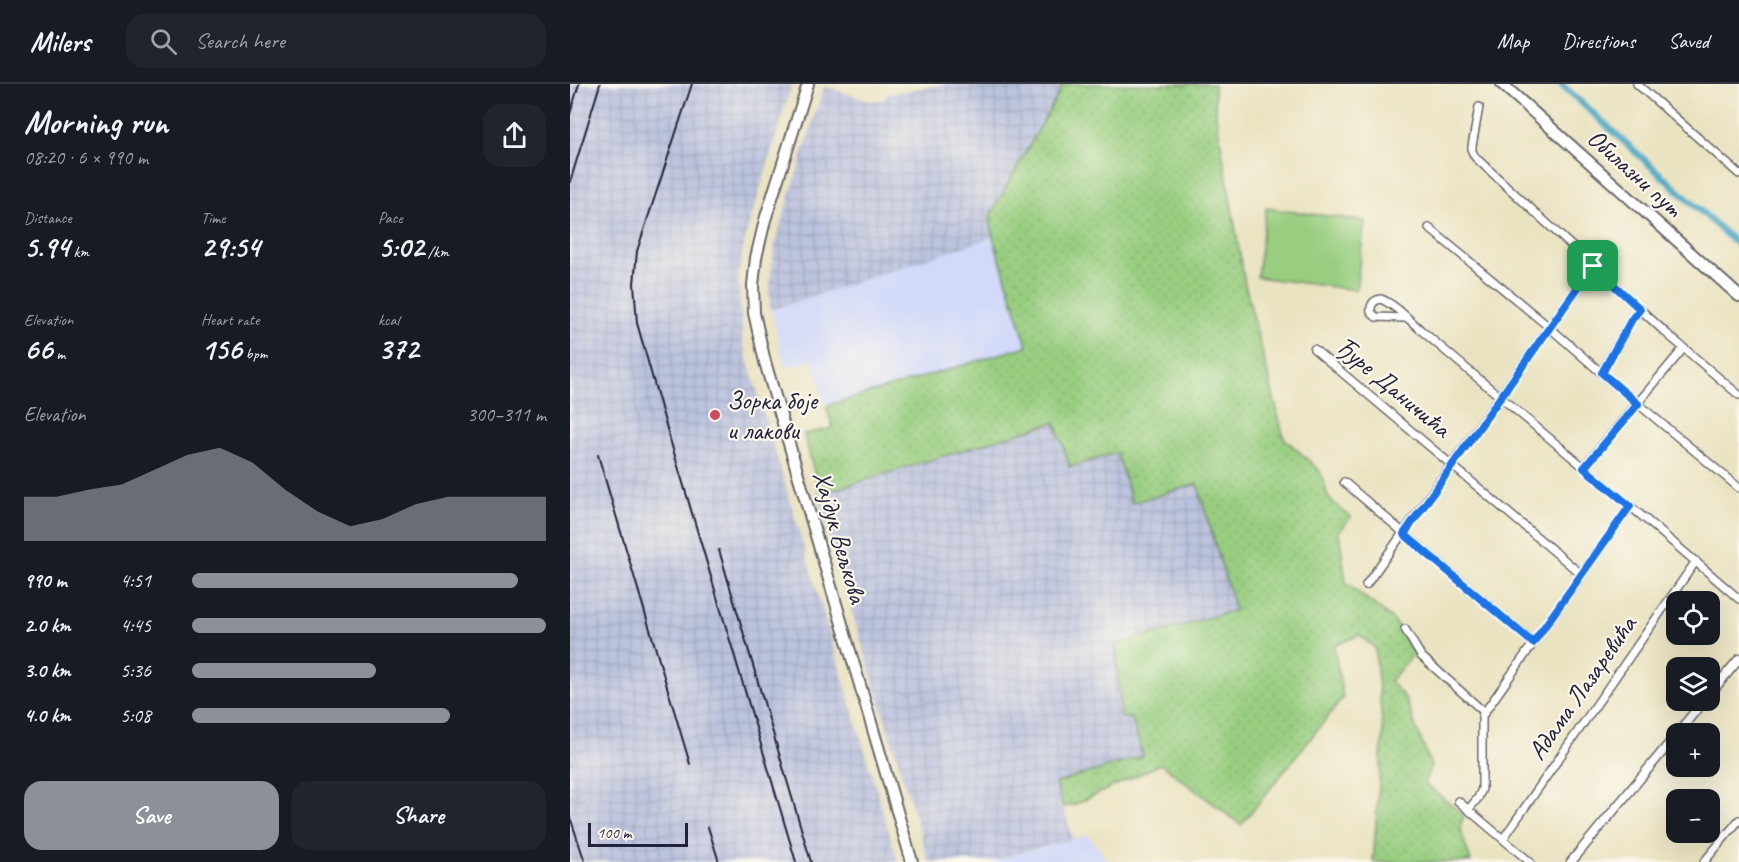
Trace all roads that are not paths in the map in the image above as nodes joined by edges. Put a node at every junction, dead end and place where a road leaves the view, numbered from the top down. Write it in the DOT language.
graph roads {
  1 [pos="808,84"];
  2 [pos="1502,84"];
  3 [pos="1637,84"];
  4 [pos="1479,107"];
  5 [pos="1739,174"];
  6 [pos="1429,228"];
  7 [pos="1593,266"];
  8 [pos="1739,296"];
  9 [pos="1640,309"];
  10 [pos="1406,318"];
  11 [pos="1549,327"];
  12 [pos="1314,349"];
  13 [pos="1683,349"];
  14 [pos="1602,373"];
  15 [pos="1739,394"];
  16 [pos="1500,397"];
  17 [pos="1638,404"];
  18 [pos="1453,465"];
  19 [pos="1584,468"];
  20 [pos="1344,482"];
  21 [pos="1739,488"];
  22 [pos="1630,506"];
  23 [pos="1404,534"];
  24 [pos="1696,561"];
  25 [pos="1581,574"];
  26 [pos="1366,585"];
  27 [pos="1739,598"];
  28 [pos="1405,629"];
  29 [pos="1533,643"];
  30 [pos="1739,658"];
  31 [pos="1720,682"];
  32 [pos="1695,711"];
  33 [pos="1484,712"];
  34 [pos="1686,723"];
  35 [pos="1666,747"];
  36 [pos="1458,801"];
  37 [pos="1468,810"];
  38 [pos="1739,820"];
  39 [pos="1503,839"];
  40 [pos="912,862"];
  41 [pos="1530,862"];
  42 [pos="1571,862"];
  43 [pos="1704,862"];
  1 -- 40 [label="main road, Хајдук Вељкова"];
  2 -- 8 [label="main road, Обилазни пут"];
  3 -- 5 [label="street"];
  4 -- 7 [label="street"];
  6 -- 11 [label="street"];
  7 -- 9 [label="street"];
  7 -- 11 [label="street"];
  9 -- 13 [label="street"];
  9 -- 14 [label="street"];
  10 -- 10 [label="street"];
  10 -- 16 [label="street"];
  11 -- 14 [label="street"];
  11 -- 16 [label="street"];
  12 -- 18 [label="street, Ђуре Даничића"];
  13 -- 15 [label="street"];
  13 -- 17 [label="street"];
  14 -- 17 [label="street"];
  16 -- 18 [label="street"];
  16 -- 19 [label="street"];
  17 -- 19 [label="street"];
  17 -- 21 [label="street"];
  18 -- 23 [label="street"];
  18 -- 25 [label="street, Ђуре Даничића"];
  19 -- 22 [label="street"];
  20 -- 23 [label="street"];
  22 -- 24 [label="street"];
  22 -- 25 [label="street"];
  23 -- 26 [label="street"];
  23 -- 29 [label="street"];
  24 -- 27 [label="street"];
  24 -- 39 [label="street, Адама Лазаревића"];
  25 -- 29 [label="street"];
  28 -- 33 [label="street"];
  29 -- 33 [label="street"];
  30 -- 31 [label="street"];
  32 -- 34 [label="street"];
  33 -- 37 [label="street"];
  35 -- 42 [label="street"];
  36 -- 37 [label="street"];
  37 -- 39 [label="street"];
  38 -- 43 [label="street"];
  39 -- 41 [label="street"];
}
